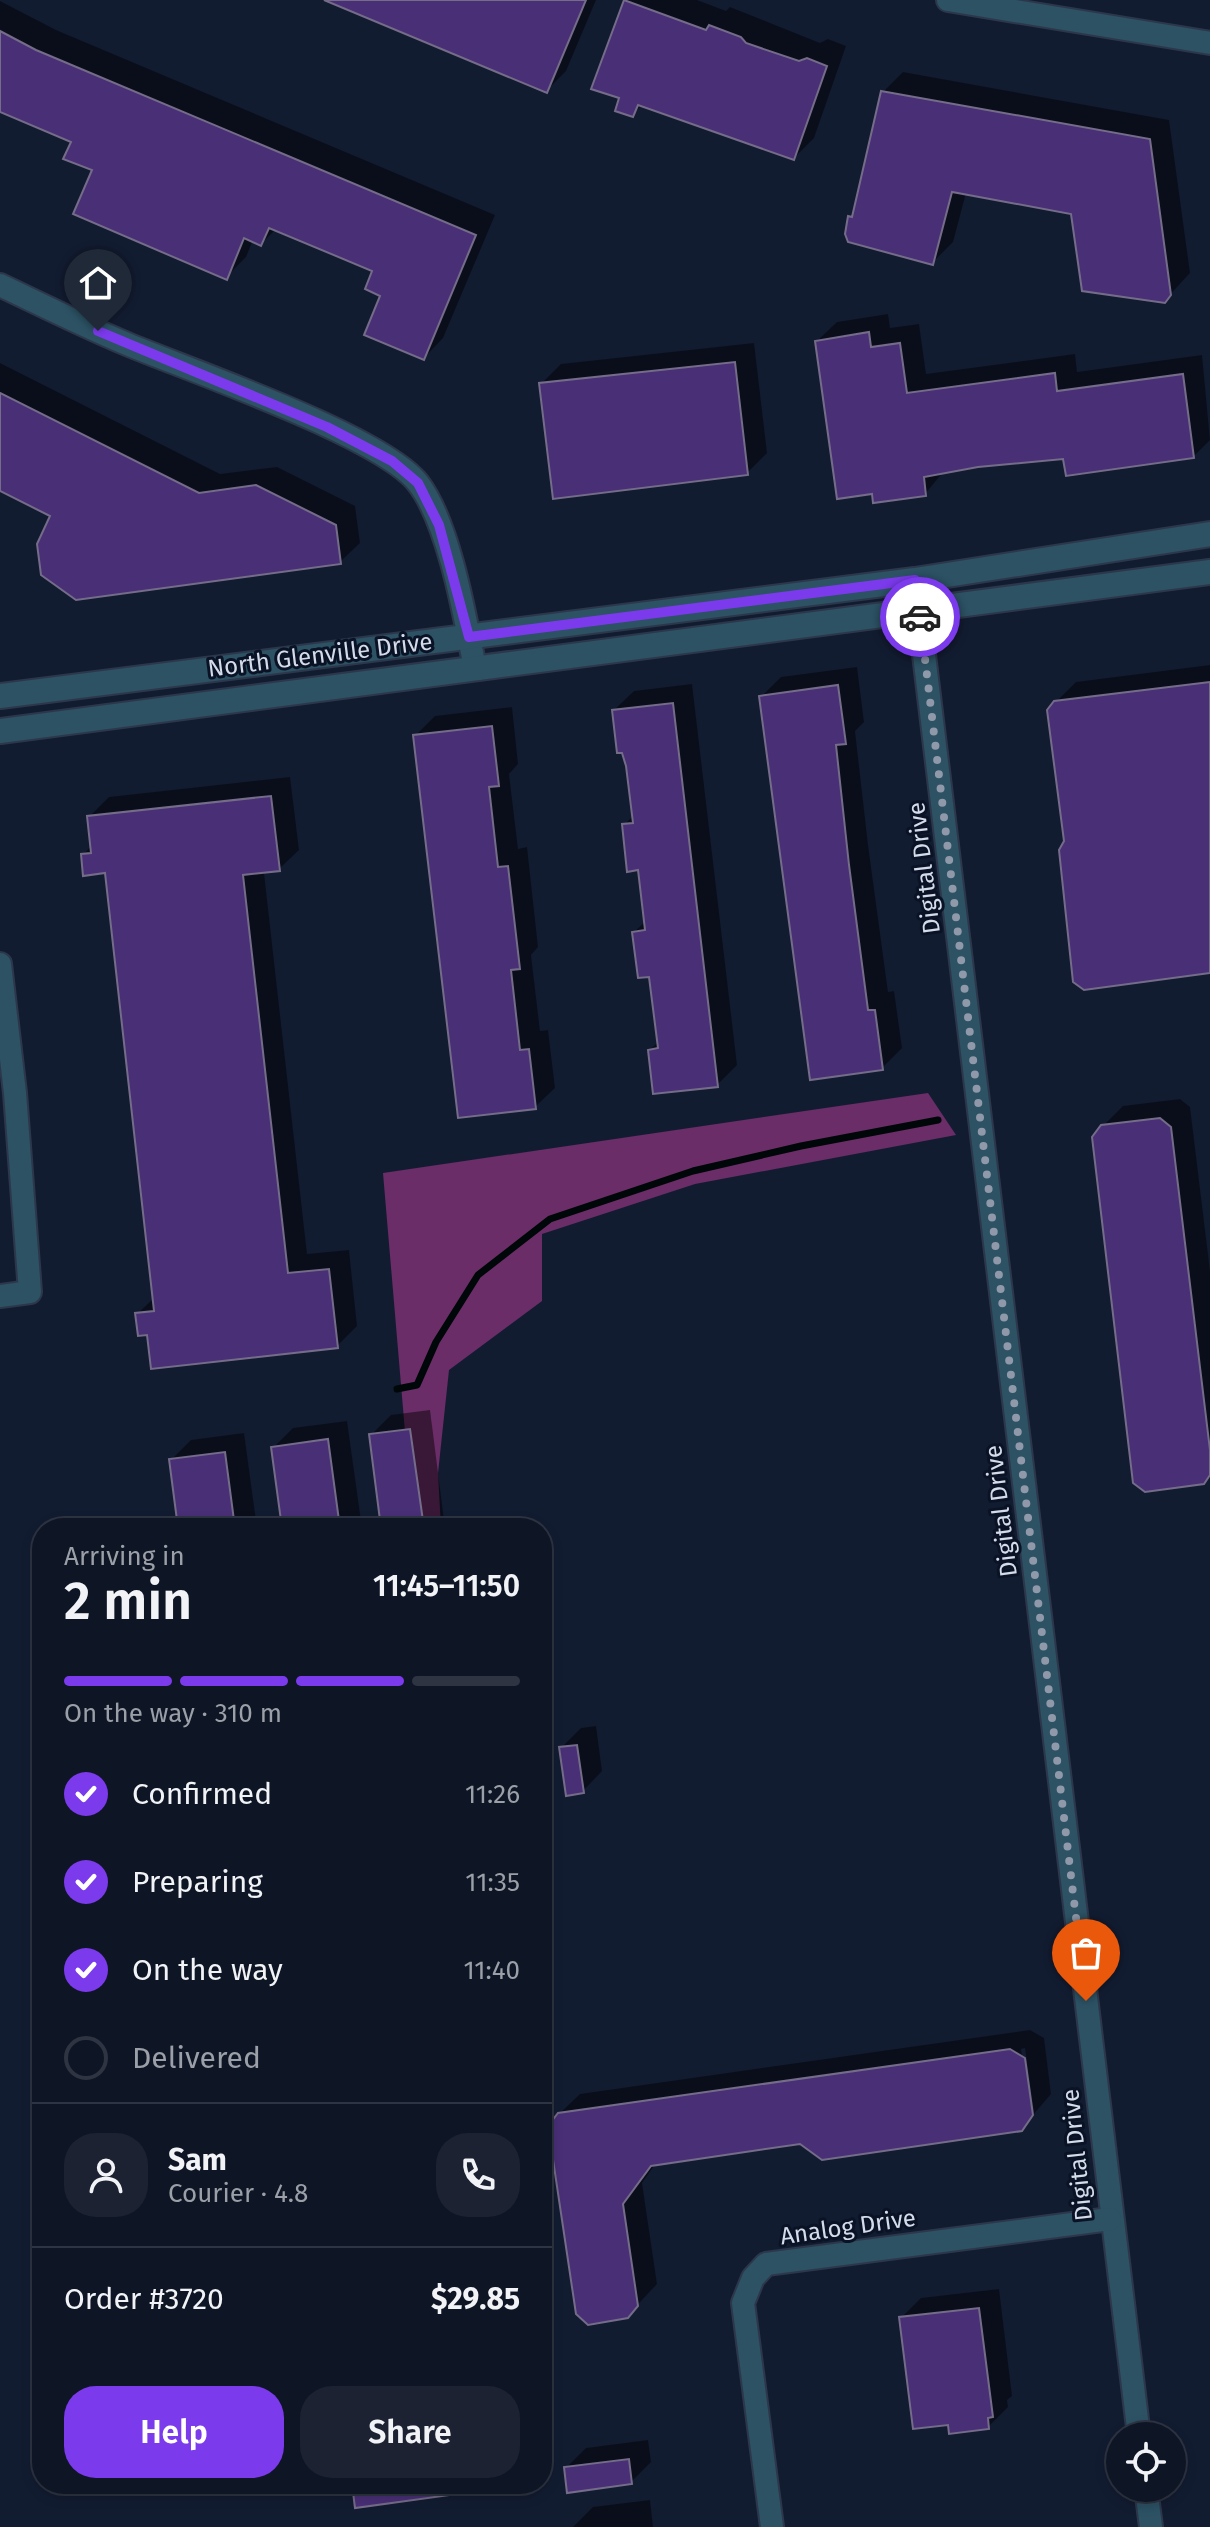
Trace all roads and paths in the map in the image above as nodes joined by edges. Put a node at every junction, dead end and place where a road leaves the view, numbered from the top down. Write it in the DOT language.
graph roads {
  1 [pos="948,0"];
  2 [pos="1210,43"];
  3 [pos="0,285"];
  4 [pos="1210,534"];
  5 [pos="1210,572"];
  6 [pos="915,580"];
  7 [pos="919,609"];
  8 [pos="469,637"];
  9 [pos="475,668"];
  10 [pos="0,696"];
  11 [pos="0,731"];
  12 [pos="0,964"];
  13 [pos="0,1296"];
  14 [pos="1110,2219"];
  15 [pos="1137,2422"];
  16 [pos="1148,2502"];
  17 [pos="772,2527"];
  18 [pos="1151,2527"];
  1 -- 2 [label="street"];
  3 -- 8 [label="street"];
  4 -- 6 [label="street, North Glenville Drive"];
  5 -- 7 [label="street, North Glenville Drive"];
  6 -- 7 [label="street, Digital Drive"];
  6 -- 8 [label="street, North Glenville Drive"];
  7 -- 9 [label="street, North Glenville Drive"];
  7 -- 14 [label="street, Digital Drive"];
  8 -- 9 [label="street"];
  8 -- 10 [label="street, North Glenville Drive"];
  9 -- 11 [label="street, North Glenville Drive"];
  12 -- 13 [label="street"];
  14 -- 15 [label="street, Digital Drive"];
  14 -- 17 [label="street, Analog Drive"];
  16 -- 18 [label="street"];
}
